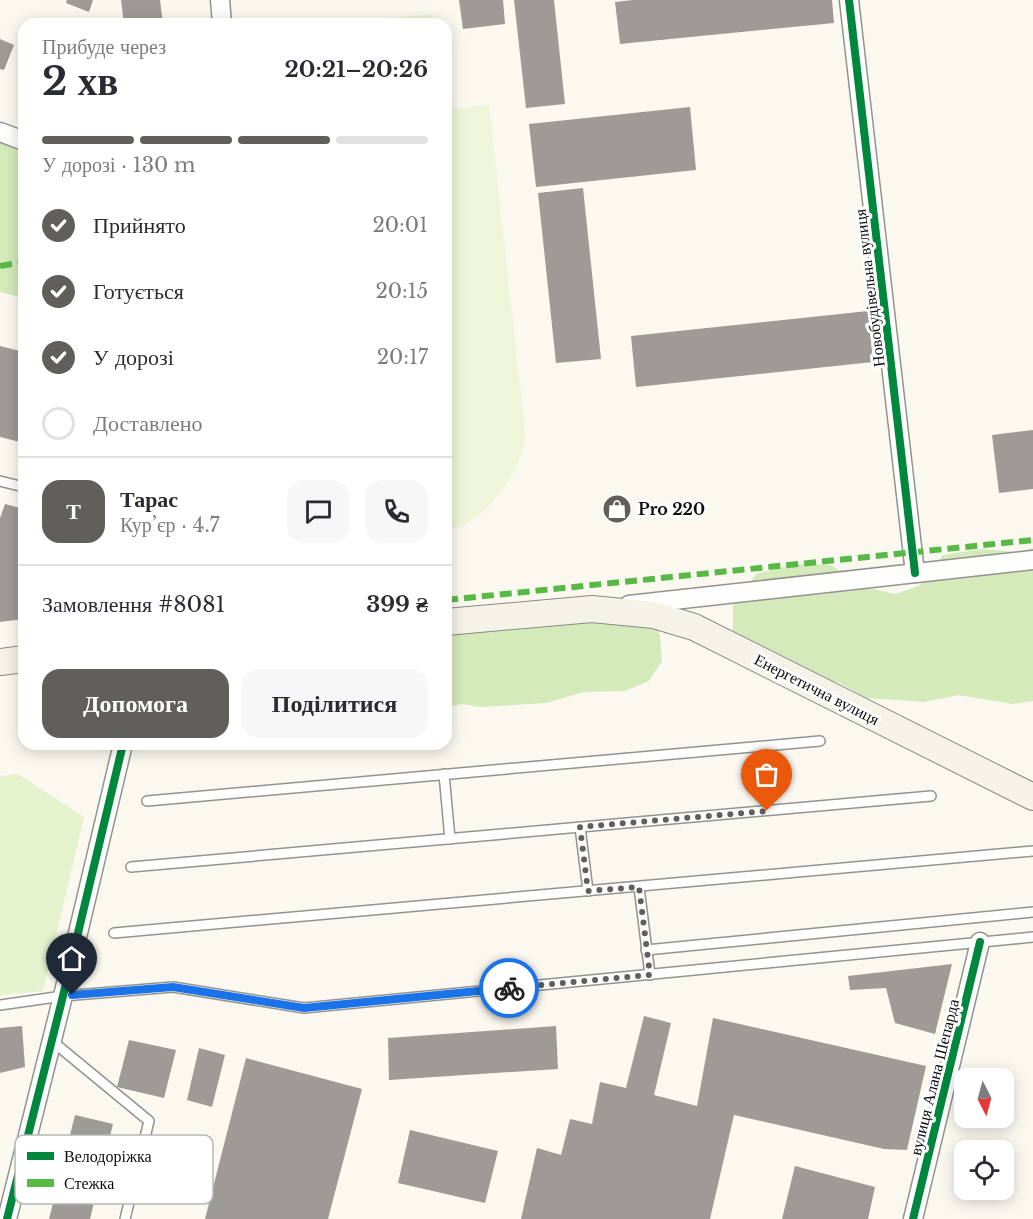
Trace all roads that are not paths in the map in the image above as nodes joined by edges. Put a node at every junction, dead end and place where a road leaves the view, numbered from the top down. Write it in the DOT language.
graph roads {
  1 [pos="219,0"];
  2 [pos="849,0"];
  3 [pos="221,18"];
  4 [pos="0,132"];
  5 [pos="18,139"];
  6 [pos="0,481"];
  7 [pos="18,486"];
  8 [pos="1033,560"];
  9 [pos="915,573"];
  10 [pos="592,609"];
  11 [pos="452,621"];
  12 [pos="18,660"];
  13 [pos="0,662"];
  14 [pos="820,741"];
  15 [pos="122,750"];
  16 [pos="444,774"];
  17 [pos="931,796"];
  18 [pos="1033,797"];
  19 [pos="147,801"];
  20 [pos="580,827"];
  21 [pos="450,839"];
  22 [pos="1033,851"];
  23 [pos="131,867"];
  24 [pos="639,887"];
  25 [pos="588,891"];
  26 [pos="1033,912"];
  27 [pos="114,933"];
  28 [pos="1033,937"];
  29 [pos="980,942"];
  30 [pos="646,950"];
  31 [pos="650,975"];
  32 [pos="63,996"];
  33 [pos="0,1005"];
  34 [pos="52,1041"];
  35 [pos="28,1135"];
  36 [pos="146,1135"];
  37 [pos="15,1187"];
  38 [pos="129,1204"];
  39 [pos="7,1219"];
  40 [pos="125,1219"];
  41 [pos="913,1219"];
  1 -- 3 [label="street"];
  2 -- 9 [label="street, Новобудівельна вулиця"];
  4 -- 5 [label="street"];
  6 -- 7 [label="lane"];
  8 -- 9 [label="street, Енергетична вулиця"];
  9 -- 10 [label="street, Енергетична вулиця"];
  10 -- 11 [label="main road, Енергетична вулиця"];
  10 -- 18 [label="main road, Енергетична вулиця"];
  12 -- 13 [label="main road"];
  14 -- 16 [label="lane"];
  15 -- 32 [label="street"];
  16 -- 19 [label="lane"];
  16 -- 21 [label="lane"];
  17 -- 20 [label="lane"];
  20 -- 21 [label="lane"];
  20 -- 25 [label="lane"];
  21 -- 23 [label="lane"];
  22 -- 24 [label="lane"];
  24 -- 25 [label="lane"];
  24 -- 30 [label="lane"];
  25 -- 27 [label="lane"];
  26 -- 30 [label="lane"];
  28 -- 29 [label="lane"];
  29 -- 31 [label="lane"];
  29 -- 41 [label="street, вулиця Алана Шепарда"];
  30 -- 31 [label="lane"];
  31 -- 32 [label="lane"];
  32 -- 33 [label="lane"];
  32 -- 34 [label="street"];
  34 -- 35 [label="street"];
  34 -- 36 [label="lane"];
  37 -- 39 [label="street"];
  38 -- 40 [label="lane"];
}
